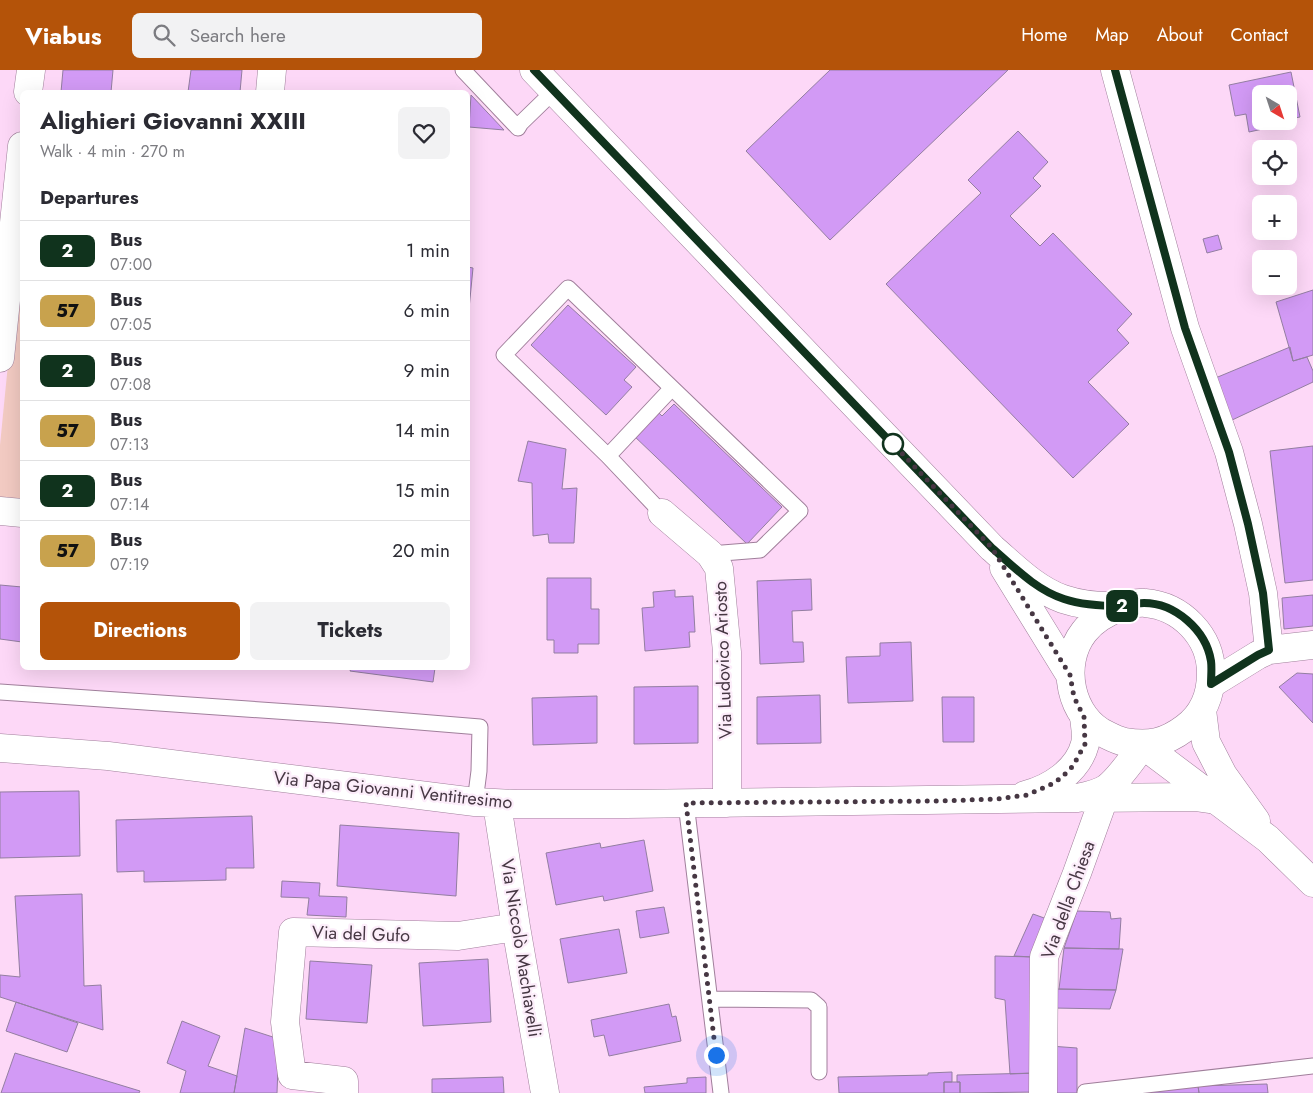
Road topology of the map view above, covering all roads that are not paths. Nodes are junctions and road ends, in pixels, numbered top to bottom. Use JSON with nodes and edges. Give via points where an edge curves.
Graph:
{"nodes":[{"id":1,"x":31,"y":70,"type":"edge"},
{"id":2,"x":272,"y":70,"type":"edge"},
{"id":3,"x":463,"y":70,"type":"edge"},
{"id":4,"x":534,"y":70,"type":"edge"},
{"id":5,"x":1115,"y":70,"type":"edge"},
{"id":6,"x":28,"y":90,"type":"edge"},
{"id":7,"x":270,"y":90,"type":"edge"},
{"id":8,"x":554,"y":90,"type":"junction"},
{"id":9,"x":20,"y":165,"type":"edge"},
{"id":10,"x":0,"y":358,"type":"edge"},
{"id":11,"x":672,"y":388,"type":"junction"},
{"id":12,"x":608,"y":456,"type":"junction"},
{"id":13,"x":0,"y":511,"type":"edge"},
{"id":14,"x":20,"y":513,"type":"edge"},
{"id":15,"x":662,"y":514,"type":"joint"},
{"id":16,"x":992,"y":548,"type":"junction"},
{"id":17,"x":710,"y":554,"type":"junction"},
{"id":18,"x":1121,"y":606,"type":"junction"},
{"id":19,"x":1313,"y":645,"type":"edge"},
{"id":20,"x":1269,"y":650,"type":"junction"},
{"id":21,"x":1070,"y":675,"type":"junction"},
{"id":22,"x":1211,"y":684,"type":"junction"},
{"id":23,"x":0,"y":692,"type":"edge"},
{"id":24,"x":1202,"y":710,"type":"junction"},
{"id":25,"x":1084,"y":717,"type":"junction"},
{"id":26,"x":1143,"y":745,"type":"junction"},
{"id":27,"x":0,"y":748,"type":"edge"},
{"id":28,"x":1077,"y":798,"type":"junction"},
{"id":29,"x":1104,"y":798,"type":"junction"},
{"id":30,"x":997,"y":799,"type":"junction"},
{"id":31,"x":1216,"y":800,"type":"junction"},
{"id":32,"x":486,"y":803,"type":"junction"},
{"id":33,"x":686,"y":803,"type":"junction"},
{"id":34,"x":727,"y":803,"type":"junction"},
{"id":35,"x":1268,"y":839,"type":"junction"},
{"id":36,"x":1313,"y":883,"type":"edge"},
{"id":37,"x":516,"y":927,"type":"junction"},
{"id":38,"x":710,"y":999,"type":"junction"},
{"id":39,"x":1313,"y":1066,"type":"edge"},
{"id":40,"x":819,"y":1072,"type":"dead end"},
{"id":41,"x":1085,"y":1092,"type":"dead end"},
{"id":42,"x":344,"y":1093,"type":"edge"},
{"id":43,"x":546,"y":1093,"type":"edge"},
{"id":44,"x":721,"y":1093,"type":"edge"},
{"id":45,"x":1043,"y":1093,"type":"edge"}],
"edges":[{"from":1,"to":6,"type":"street"},
{"from":2,"to":7,"type":"street"},
{"from":3,"to":8,"type":"lane","via":[[518,128]]},
{"from":4,"to":8,"type":"street"},
{"from":5,"to":20,"type":"street","via":[[1185,328],[1229,452],[1263,593]]},
{"from":8,"to":16,"type":"street"},
{"from":9,"to":10,"type":"street"},
{"from":11,"to":12,"type":"lane"},
{"from":11,"to":12,"type":"lane","via":[[568,288],[504,355]]},
{"from":11,"to":17,"type":"lane","via":[[800,511],[760,550]]},
{"from":12,"to":15,"type":"lane"},
{"from":13,"to":14,"type":"street"},
{"from":15,"to":17,"type":"street","name":"Via Ludovico Ariosto"},
{"from":16,"to":18,"type":"street","via":[[1025,577],[1063,599]]},
{"from":16,"to":21,"type":"street"},
{"from":17,"to":34,"type":"street","name":"Via Ludovico Ariosto","via":[[719,568],[727,652]]},
{"from":18,"to":21,"type":"street","via":[[1100,616],[1084,632],[1074,652]]},
{"from":18,"to":22,"type":"street","via":[[1152,604],[1188,620],[1202,638],[1211,661]]},
{"from":19,"to":20,"type":"street"},
{"from":20,"to":22,"type":"street"},
{"from":21,"to":25,"type":"street","via":[[1074,697]]},
{"from":22,"to":24,"type":"street"},
{"from":23,"to":32,"type":"lane","via":[[480,727],[479,771]]},
{"from":24,"to":26,"type":"street","via":[[1177,735]]},
{"from":24,"to":35,"type":"street","via":[[1206,742],[1213,756]]},
{"from":25,"to":26,"type":"street","via":[[1100,732],[1120,742]]},
{"from":25,"to":30,"type":"street","name":"Via Papa Giovanni Ventitresimo","via":[[1085,744],[1073,766],[1042,789],[1027,795]]},
{"from":26,"to":28,"type":"street","name":"Via Papa Giovanni Ventitresimo","via":[[1107,788]]},
{"from":26,"to":31,"type":"street"},
{"from":27,"to":32,"type":"street","name":"Via Papa Giovanni Ventitresimo","via":[[108,756]]},
{"from":28,"to":29,"type":"street","name":"Via Papa Giovanni Ventitresimo"},
{"from":28,"to":30,"type":"street","name":"Via Papa Giovanni Ventitresimo"},
{"from":29,"to":31,"type":"street","name":"Via Papa Giovanni Ventitresimo","via":[[1195,797]]},
{"from":29,"to":45,"type":"street","name":"Via della Chiesa","via":[[1044,957]]},
{"from":30,"to":34,"type":"street","name":"Via Papa Giovanni Ventitresimo"},
{"from":31,"to":35,"type":"street"},
{"from":32,"to":33,"type":"street","name":"Via Papa Giovanni Ventitresimo"},
{"from":32,"to":37,"type":"street","name":"Via Niccolò Machiavelli"},
{"from":33,"to":34,"type":"street","name":"Via Papa Giovanni Ventitresimo"},
{"from":33,"to":38,"type":"lane"},
{"from":35,"to":36,"type":"street"},
{"from":37,"to":42,"type":"street","name":"Via del Gufo","via":[[458,936],[293,932],[285,1022],[292,1075],[344,1081]]},
{"from":37,"to":43,"type":"street","name":"Via Niccolò Machiavelli"},
{"from":38,"to":40,"type":"lane","via":[[811,1000],[819,1007]]},
{"from":38,"to":44,"type":"lane"},
{"from":39,"to":41,"type":"lane"}]}
